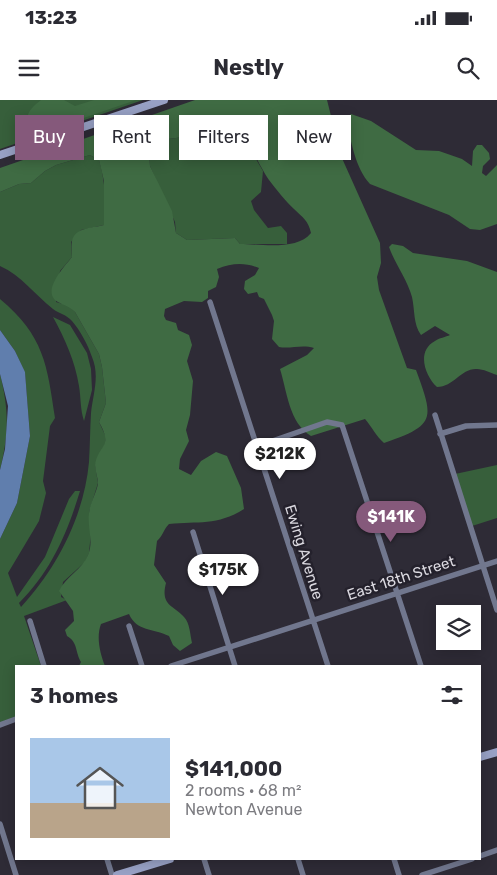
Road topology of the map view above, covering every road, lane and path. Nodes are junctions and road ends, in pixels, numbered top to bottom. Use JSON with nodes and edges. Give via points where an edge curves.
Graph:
{"nodes":[{"id":1,"x":164,"y":100,"type":"edge"},
{"id":2,"x":0,"y":155,"type":"edge"},
{"id":3,"x":210,"y":302,"type":"dead end"},
{"id":4,"x":435,"y":415,"type":"dead end"},
{"id":5,"x":497,"y":425,"type":"edge"},
{"id":6,"x":440,"y":434,"type":"junction"},
{"id":7,"x":258,"y":446,"type":"junction"},
{"id":8,"x":193,"y":532,"type":"dead end"},
{"id":9,"x":497,"y":561,"type":"edge"},
{"id":10,"x":483,"y":565,"type":"junction"},
{"id":11,"x":397,"y":593,"type":"junction"},
{"id":12,"x":497,"y":610,"type":"edge"},
{"id":13,"x":30,"y":621,"type":"dead end"},
{"id":14,"x":313,"y":621,"type":"junction"},
{"id":15,"x":128,"y":626,"type":"dead end"},
{"id":16,"x":229,"y":648,"type":"junction"},
{"id":17,"x":44,"y":665,"type":"edge"},
{"id":18,"x":142,"y":665,"type":"edge"},
{"id":19,"x":174,"y":665,"type":"edge"},
{"id":20,"x":235,"y":665,"type":"edge"},
{"id":21,"x":328,"y":665,"type":"edge"},
{"id":22,"x":421,"y":665,"type":"edge"},
{"id":23,"x":15,"y":719,"type":"edge"},
{"id":24,"x":0,"y":725,"type":"edge"},
{"id":25,"x":497,"y":752,"type":"edge"},
{"id":26,"x":481,"y":757,"type":"edge"},
{"id":27,"x":0,"y":824,"type":"edge"},
{"id":28,"x":497,"y":850,"type":"edge"},
{"id":29,"x":481,"y":856,"type":"edge"},
{"id":30,"x":107,"y":860,"type":"edge"},
{"id":31,"x":167,"y":860,"type":"edge"},
{"id":32,"x":204,"y":860,"type":"edge"},
{"id":33,"x":298,"y":860,"type":"edge"},
{"id":34,"x":394,"y":860,"type":"edge"},
{"id":35,"x":469,"y":860,"type":"edge"},
{"id":36,"x":16,"y":875,"type":"edge"},
{"id":37,"x":112,"y":875,"type":"edge"},
{"id":38,"x":117,"y":875,"type":"edge"},
{"id":39,"x":209,"y":875,"type":"edge"},
{"id":40,"x":303,"y":875,"type":"edge"},
{"id":41,"x":399,"y":875,"type":"edge"},
{"id":42,"x":422,"y":875,"type":"edge"}],
"edges":[{"from":1,"to":2,"type":"main road"},
{"from":3,"to":7,"type":"street","name":"Ewing Avenue"},
{"from":4,"to":6,"type":"street"},
{"from":5,"to":6,"type":"street","via":[[466,426]]},
{"from":6,"to":10,"type":"street"},
{"from":7,"to":11,"type":"street","via":[[327,422],[342,425]]},
{"from":7,"to":14,"type":"street","name":"Ewing Avenue"},
{"from":8,"to":16,"type":"street"},
{"from":9,"to":10,"type":"street","name":"East 18th Street"},
{"from":10,"to":11,"type":"street","name":"East 18th Street"},
{"from":10,"to":12,"type":"street"},
{"from":11,"to":14,"type":"street","name":"East 18th Street"},
{"from":11,"to":22,"type":"street"},
{"from":13,"to":17,"type":"street"},
{"from":14,"to":16,"type":"street","name":"East 18th Street"},
{"from":14,"to":21,"type":"street","name":"Ewing Avenue"},
{"from":15,"to":18,"type":"street"},
{"from":16,"to":19,"type":"street","name":"East 18th Street"},
{"from":16,"to":20,"type":"street"},
{"from":23,"to":24,"type":"street"},
{"from":25,"to":26,"type":"main road"},
{"from":27,"to":36,"type":"street"},
{"from":28,"to":29,"type":"street"},
{"from":30,"to":37,"type":"street"},
{"from":31,"to":38,"type":"main road"},
{"from":32,"to":39,"type":"street"},
{"from":33,"to":40,"type":"street"},
{"from":34,"to":41,"type":"street"},
{"from":35,"to":42,"type":"street"}]}
